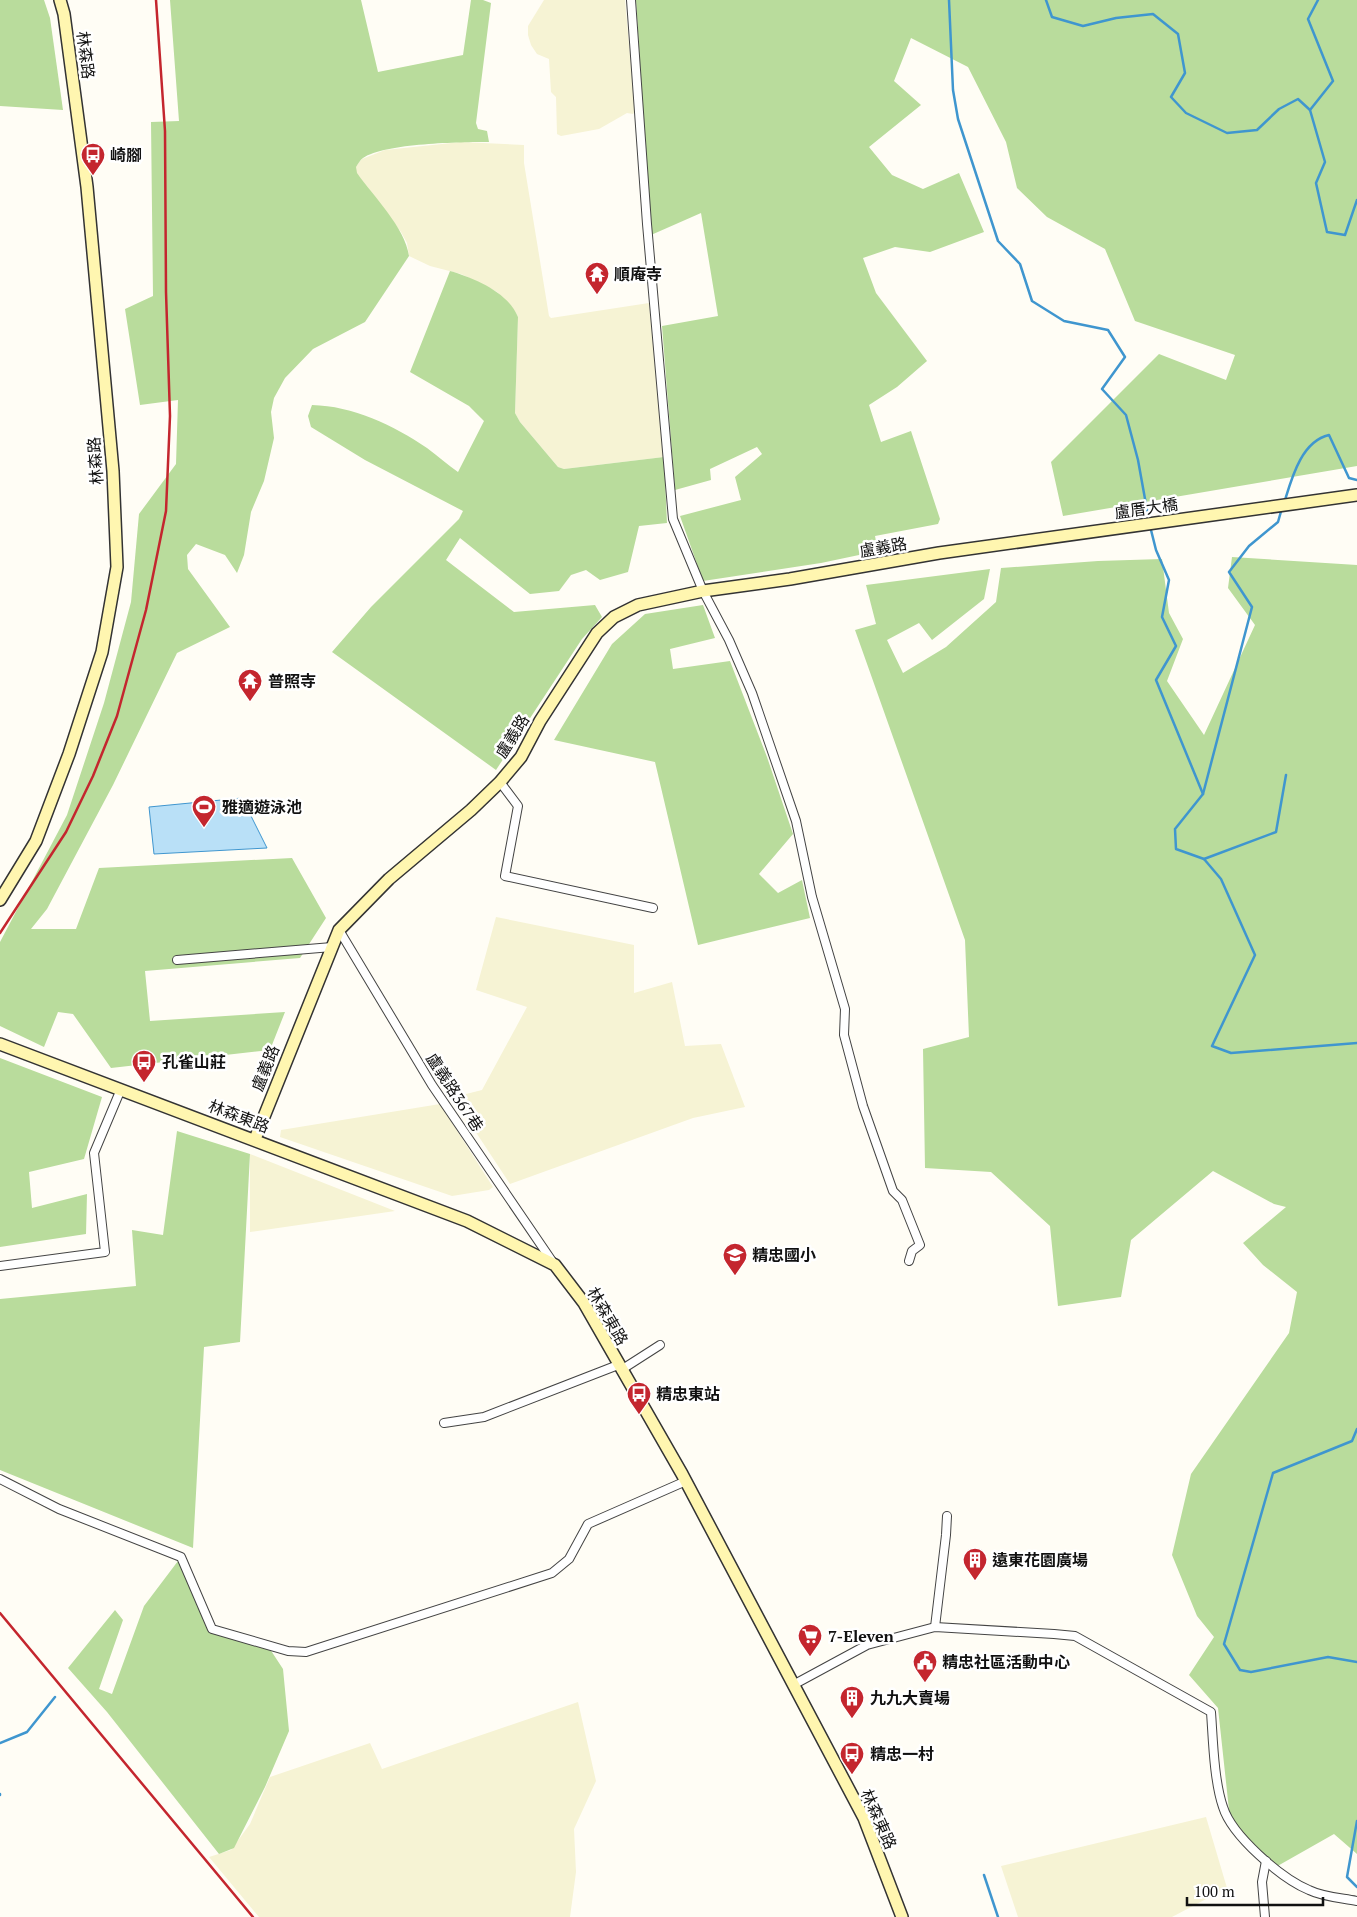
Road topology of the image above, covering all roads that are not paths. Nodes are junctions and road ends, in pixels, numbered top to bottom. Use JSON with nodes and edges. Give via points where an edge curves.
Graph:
{"nodes":[{"id":1,"x":60,"y":0,"type":"edge"},
{"id":2,"x":631,"y":0,"type":"edge"},
{"id":3,"x":1357,"y":496,"type":"edge"},
{"id":4,"x":939,"y":553,"type":"joint"},
{"id":5,"x":703,"y":590,"type":"junction"},
{"id":6,"x":500,"y":782,"type":"junction"},
{"id":7,"x":0,"y":900,"type":"edge"},
{"id":8,"x":653,"y":908,"type":"dead end"},
{"id":9,"x":339,"y":930,"type":"junction"},
{"id":10,"x":332,"y":947,"type":"junction"},
{"id":11,"x":177,"y":960,"type":"dead end"},
{"id":12,"x":0,"y":1044,"type":"edge"},
{"id":13,"x":121,"y":1089,"type":"junction"},
{"id":14,"x":255,"y":1139,"type":"junction"},
{"id":15,"x":909,"y":1260,"type":"dead end"},
{"id":16,"x":555,"y":1265,"type":"junction"},
{"id":17,"x":0,"y":1266,"type":"edge"},
{"id":18,"x":660,"y":1345,"type":"dead end"},
{"id":19,"x":619,"y":1367,"type":"junction"},
{"id":20,"x":444,"y":1424,"type":"dead end"},
{"id":21,"x":0,"y":1478,"type":"edge"},
{"id":22,"x":686,"y":1481,"type":"junction"},
{"id":23,"x":946,"y":1516,"type":"dead end"},
{"id":24,"x":935,"y":1627,"type":"junction"},
{"id":25,"x":793,"y":1685,"type":"junction"},
{"id":26,"x":1266,"y":1861,"type":"junction"},
{"id":27,"x":1357,"y":1901,"type":"edge"},
{"id":28,"x":902,"y":1917,"type":"edge"},
{"id":29,"x":1265,"y":1917,"type":"edge"}],
"edges":[{"from":1,"to":7,"type":"main road","name":"林森路","via":[[87,187],[113,471],[117,567],[102,652],[69,754],[36,841]]},
{"from":2,"to":5,"type":"street","via":[[673,519]]},
{"from":3,"to":4,"type":"main road","name":"盧厝大橋"},
{"from":4,"to":5,"type":"main road","name":"盧義路","via":[[790,579]]},
{"from":5,"to":6,"type":"main road","name":"盧義路","via":[[638,605],[614,617],[597,633],[540,721],[521,758]]},
{"from":5,"to":15,"type":"street","via":[[752,693],[796,821],[812,898],[845,1010],[844,1035],[863,1106],[893,1191],[902,1200],[920,1244],[912,1250]]},
{"from":6,"to":8,"type":"street","via":[[518,806],[505,876]]},
{"from":6,"to":9,"type":"main road","name":"盧義路","via":[[389,879]]},
{"from":9,"to":10,"type":"main road","name":"盧義路"},
{"from":9,"to":16,"type":"street","name":"盧義路367巷","via":[[432,1085]]},
{"from":10,"to":11,"type":"street"},
{"from":10,"to":14,"type":"main road","name":"盧義路"},
{"from":12,"to":13,"type":"main road","name":"林森東路"},
{"from":13,"to":14,"type":"main road","name":"林森東路"},
{"from":13,"to":17,"type":"street","via":[[94,1153],[105,1252]]},
{"from":14,"to":16,"type":"main road","name":"林森東路","via":[[467,1221]]},
{"from":16,"to":19,"type":"main road","name":"林森東路","via":[[584,1303]]},
{"from":18,"to":19,"type":"street"},
{"from":19,"to":20,"type":"street","via":[[484,1417]]},
{"from":19,"to":22,"type":"main road","name":"林森東路"},
{"from":21,"to":22,"type":"street","via":[[59,1509],[181,1557],[212,1629],[288,1651],[306,1652],[552,1574],[569,1559],[588,1524]]},
{"from":22,"to":25,"type":"main road","name":"林森東路"},
{"from":23,"to":24,"type":"street"},
{"from":24,"to":25,"type":"street","via":[[867,1644]]},
{"from":24,"to":26,"type":"street","via":[[1074,1636],[1211,1712],[1222,1806],[1231,1825]]},
{"from":25,"to":28,"type":"main road","name":"林森東路","via":[[864,1818]]},
{"from":26,"to":27,"type":"street","via":[[1284,1877],[1311,1891]]},
{"from":26,"to":29,"type":"street","via":[[1262,1882]]}]}
